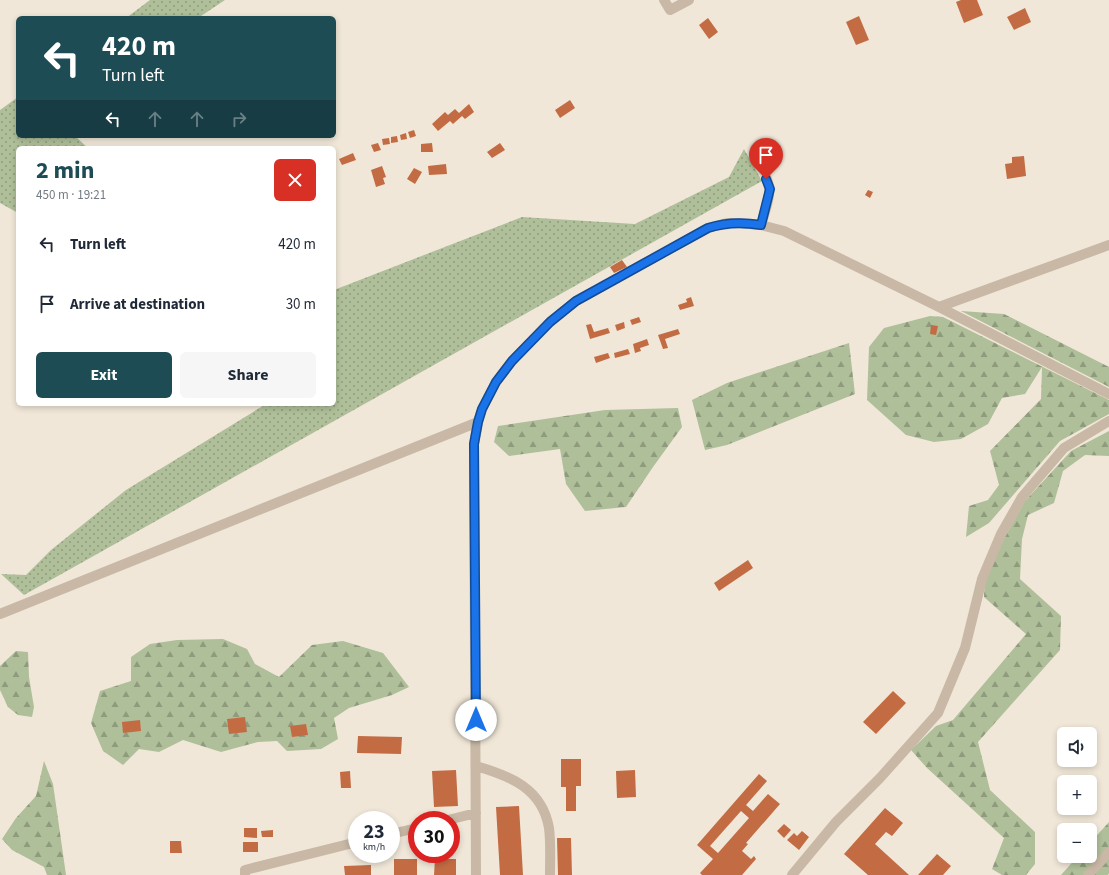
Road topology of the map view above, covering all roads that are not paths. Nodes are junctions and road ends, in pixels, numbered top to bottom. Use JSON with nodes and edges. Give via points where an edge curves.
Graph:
{"nodes":[{"id":1,"x":664,"y":0,"type":"edge"},
{"id":2,"x":689,"y":0,"type":"edge"},
{"id":3,"x":766,"y":179,"type":"dead end"},
{"id":4,"x":761,"y":225,"type":"junction"},
{"id":5,"x":1109,"y":245,"type":"edge"},
{"id":6,"x":939,"y":307,"type":"junction"},
{"id":7,"x":1109,"y":394,"type":"edge"},
{"id":8,"x":1109,"y":421,"type":"edge"},
{"id":9,"x":478,"y":422,"type":"junction"},
{"id":10,"x":0,"y":614,"type":"edge"},
{"id":11,"x":476,"y":766,"type":"junction"},
{"id":12,"x":476,"y":813,"type":"junction"},
{"id":13,"x":460,"y":817,"type":"edge"},
{"id":14,"x":348,"y":844,"type":"edge"},
{"id":15,"x":1109,"y":852,"type":"edge"},
{"id":16,"x":245,"y":875,"type":"edge"},
{"id":17,"x":476,"y":875,"type":"edge"},
{"id":18,"x":550,"y":875,"type":"edge"},
{"id":19,"x":792,"y":875,"type":"edge"},
{"id":20,"x":1088,"y":875,"type":"edge"}],
"edges":[{"from":1,"to":2,"type":"street","via":[[670,10]]},
{"from":3,"to":4,"type":"street","via":[[770,189]]},
{"from":4,"to":6,"type":"street","via":[[784,231]]},
{"from":4,"to":9,"type":"street","via":[[733,223],[708,228],[569,306],[512,361],[486,399]]},
{"from":5,"to":6,"type":"street"},
{"from":6,"to":7,"type":"street"},
{"from":8,"to":19,"type":"street","via":[[1064,448],[1022,497],[1001,534],[982,579],[965,648],[938,713],[880,778],[836,822]]},
{"from":9,"to":10,"type":"street"},
{"from":9,"to":11,"type":"street","via":[[474,444]]},
{"from":11,"to":12,"type":"street"},
{"from":11,"to":18,"type":"street","via":[[510,778],[526,787],[537,800],[549,827]]},
{"from":12,"to":13,"type":"street"},
{"from":12,"to":17,"type":"street"},
{"from":14,"to":16,"type":"street","via":[[245,870]]},
{"from":15,"to":20,"type":"street"}]}
